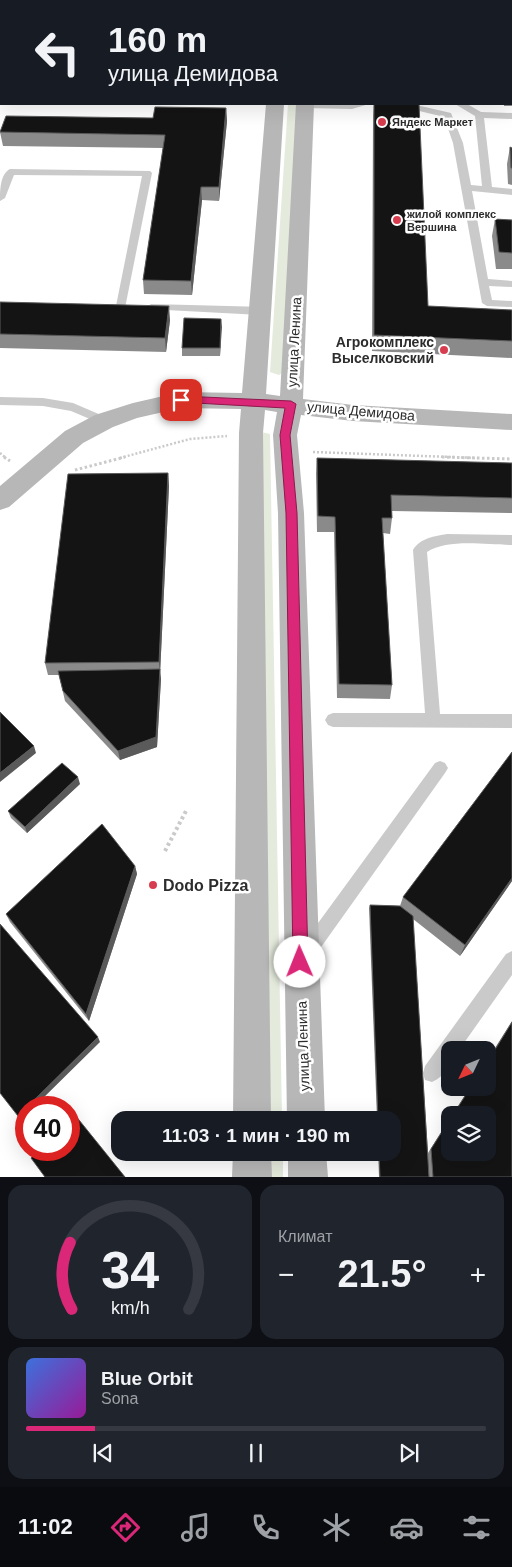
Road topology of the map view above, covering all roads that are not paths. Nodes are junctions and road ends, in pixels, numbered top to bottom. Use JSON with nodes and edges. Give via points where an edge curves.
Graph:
{"nodes":[{"id":1,"x":276,"y":105,"type":"edge"},
{"id":2,"x":305,"y":105,"type":"edge"},
{"id":3,"x":359,"y":105,"type":"edge"},
{"id":4,"x":406,"y":105,"type":"edge"},
{"id":5,"x":462,"y":105,"type":"edge"},
{"id":6,"x":479,"y":115,"type":"junction"},
{"id":7,"x":512,"y":116,"type":"edge"},
{"id":8,"x":467,"y":188,"type":"junction"},
{"id":9,"x":487,"y":190,"type":"junction"},
{"id":10,"x":512,"y":192,"type":"edge"},
{"id":11,"x":0,"y":198,"type":"edge"},
{"id":12,"x":485,"y":282,"type":"junction"},
{"id":13,"x":512,"y":284,"type":"edge"},
{"id":14,"x":512,"y":304,"type":"edge"},
{"id":15,"x":262,"y":310,"type":"junction"},
{"id":16,"x":0,"y":401,"type":"edge"},
{"id":17,"x":255,"y":401,"type":"junction"},
{"id":18,"x":291,"y":404,"type":"junction"},
{"id":19,"x":104,"y":421,"type":"junction"},
{"id":20,"x":512,"y":422,"type":"edge"},
{"id":21,"x":0,"y":500,"type":"edge"},
{"id":22,"x":512,"y":540,"type":"edge"},
{"id":23,"x":333,"y":720,"type":"dead end"},
{"id":24,"x":433,"y":720,"type":"junction"},
{"id":25,"x":512,"y":721,"type":"edge"},
{"id":26,"x":440,"y":768,"type":"dead end"},
{"id":27,"x":512,"y":960,"type":"edge"},
{"id":28,"x":300,"y":962,"type":"junction"},
{"id":29,"x":432,"y":1073,"type":"dead end"},
{"id":30,"x":252,"y":1111,"type":"edge"},
{"id":31,"x":306,"y":1111,"type":"edge"},
{"id":32,"x":252,"y":1161,"type":"edge"},
{"id":33,"x":307,"y":1161,"type":"edge"},
{"id":34,"x":252,"y":1177,"type":"edge"},
{"id":35,"x":308,"y":1177,"type":"edge"}],
"edges":[{"from":1,"to":15,"type":"street"},
{"from":2,"to":3,"type":"lane"},
{"from":2,"to":18,"type":"street","name":"улица Ленина"},
{"from":4,"to":8,"type":"lane","via":[[448,116],[458,143]]},
{"from":5,"to":6,"type":"lane"},
{"from":6,"to":7,"type":"lane"},
{"from":6,"to":9,"type":"lane"},
{"from":8,"to":9,"type":"lane"},
{"from":8,"to":12,"type":"lane"},
{"from":9,"to":10,"type":"lane"},
{"from":11,"to":15,"type":"lane","via":[[10,172],[147,173],[126,306]]},
{"from":12,"to":13,"type":"lane"},
{"from":12,"to":14,"type":"lane","via":[[487,303]]},
{"from":15,"to":17,"type":"street"},
{"from":16,"to":19,"type":"lane","via":[[43,402],[73,407]]},
{"from":17,"to":18,"type":"street","name":"улица Демидова"},
{"from":17,"to":19,"type":"street","name":"улица Демидова","via":[[181,400],[153,405]]},
{"from":17,"to":30,"type":"street","via":[[251,433]]},
{"from":18,"to":20,"type":"street","name":"улица Демидова","via":[[353,413]]},
{"from":18,"to":28,"type":"street","name":"улица Ленина","via":[[285,435],[291,513]]},
{"from":19,"to":21,"type":"street","name":"улица Демидова","via":[[74,437]]},
{"from":22,"to":24,"type":"lane","via":[[447,539],[432,542],[420,550]]},
{"from":23,"to":24,"type":"lane"},
{"from":24,"to":25,"type":"lane"},
{"from":26,"to":28,"type":"lane"},
{"from":27,"to":29,"type":"lane"},
{"from":28,"to":31,"type":"street","name":"улица Ленина"},
{"from":32,"to":34,"type":"street"},
{"from":33,"to":35,"type":"street"}]}
